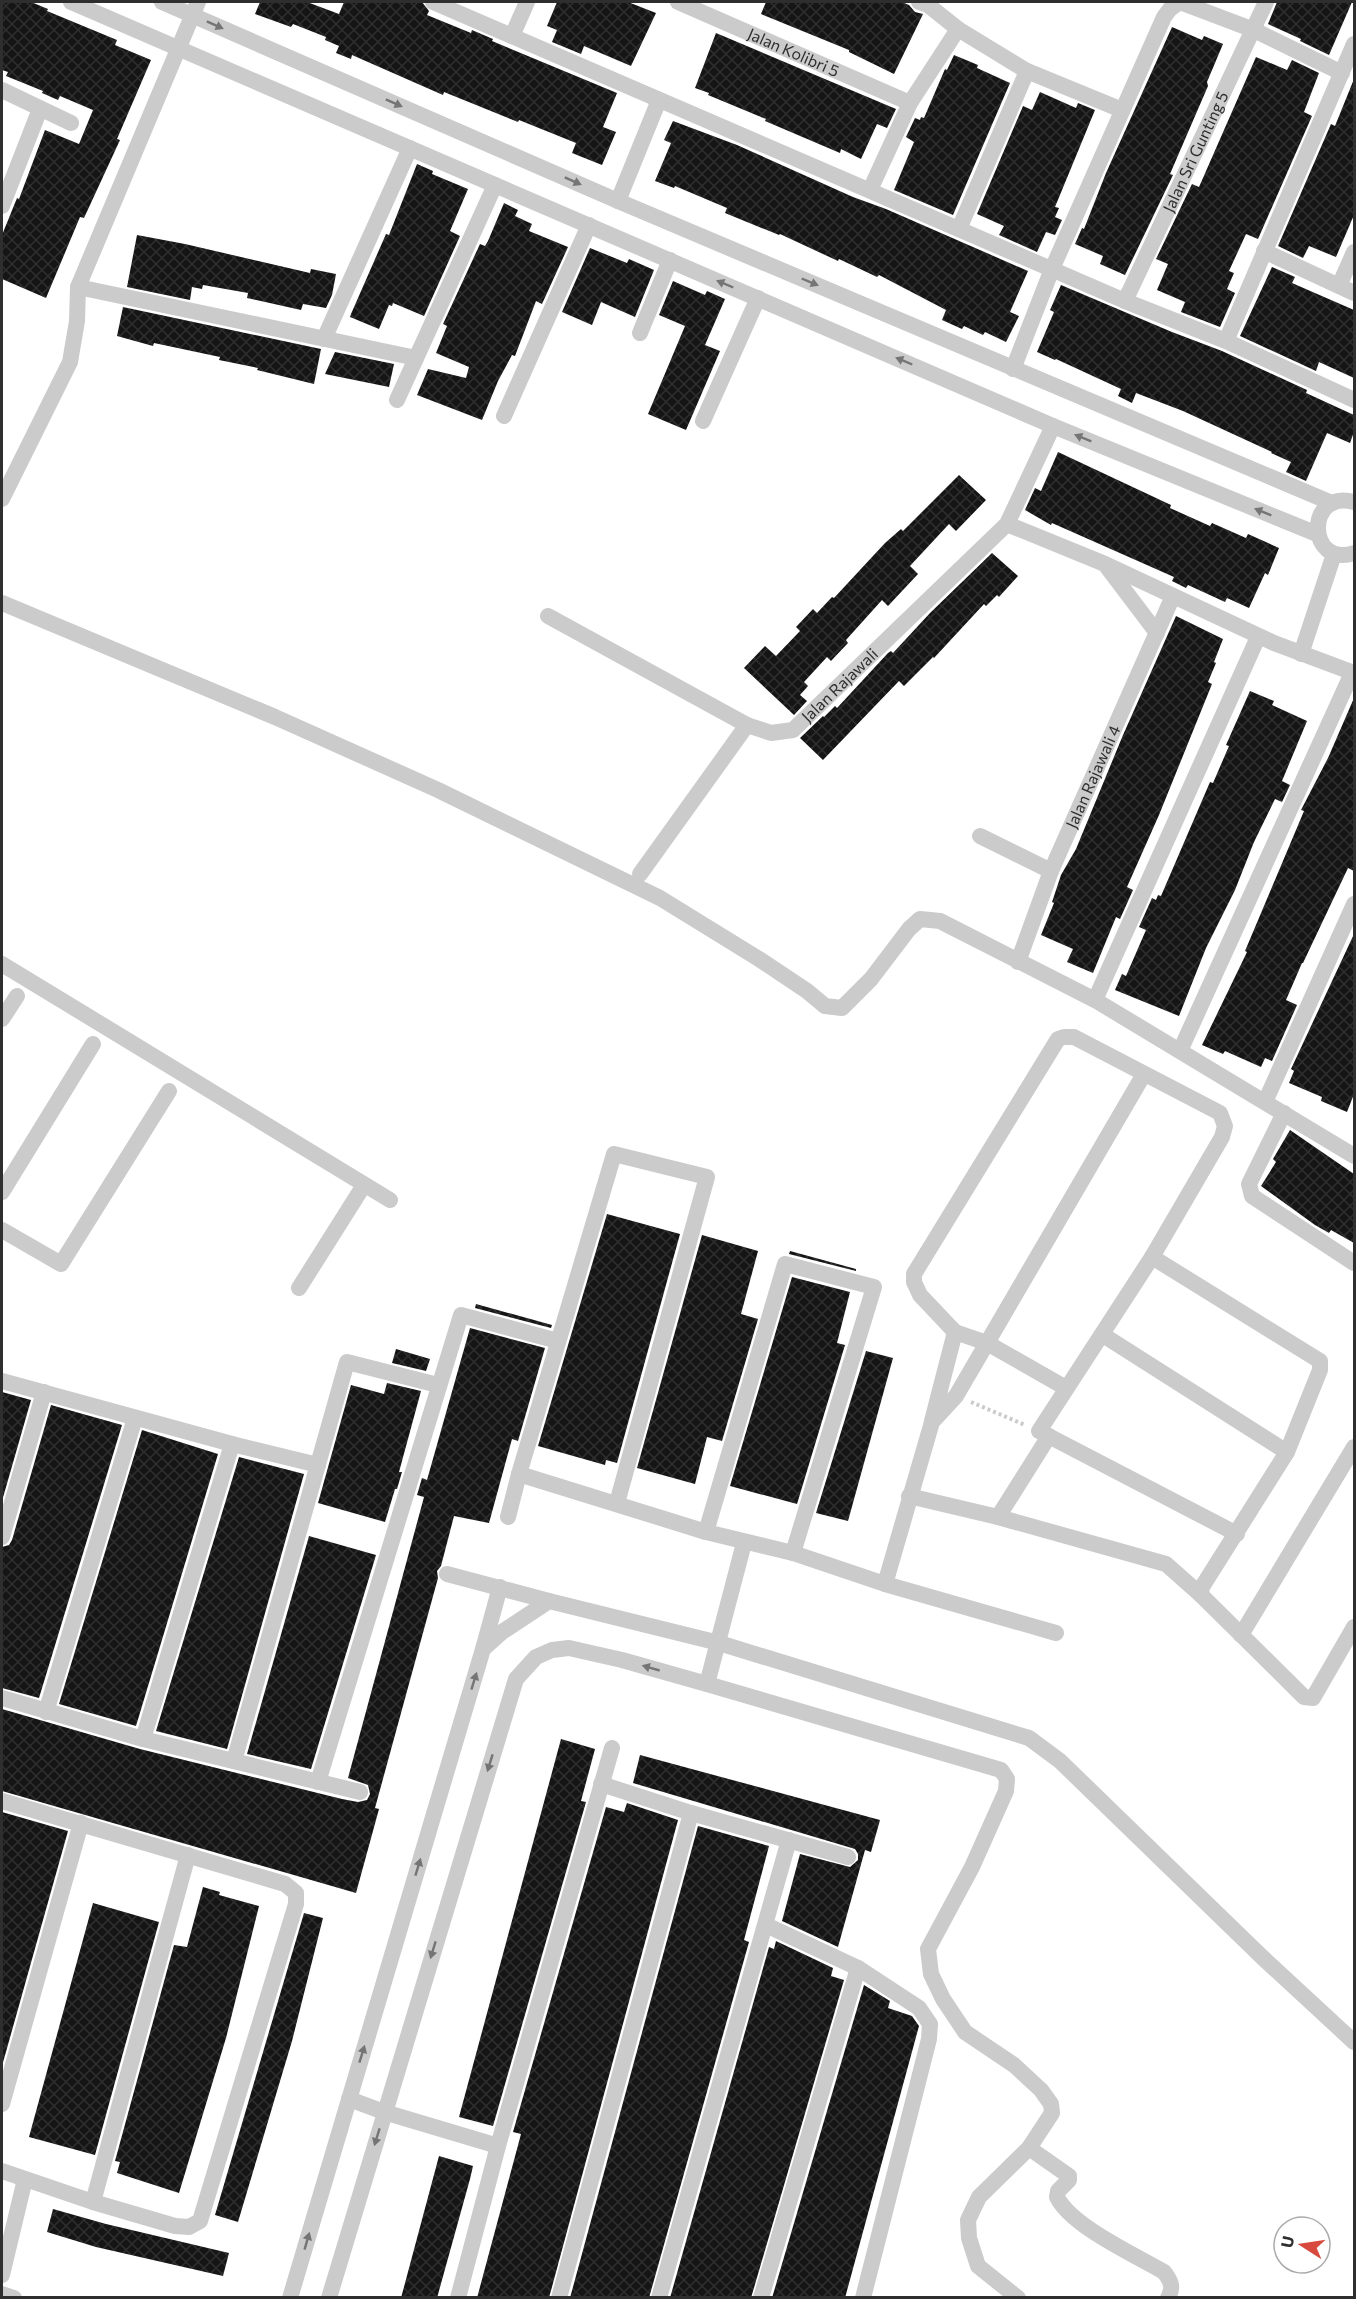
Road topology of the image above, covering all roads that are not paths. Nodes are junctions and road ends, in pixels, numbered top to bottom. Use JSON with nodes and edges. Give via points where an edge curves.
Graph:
{"nodes":[{"id":1,"x":71,"y":2,"type":"edge"},
{"id":2,"x":162,"y":2,"type":"edge"},
{"id":3,"x":433,"y":2,"type":"edge"},
{"id":4,"x":527,"y":2,"type":"edge"},
{"id":5,"x":678,"y":2,"type":"edge"},
{"id":6,"x":919,"y":2,"type":"edge"},
{"id":7,"x":1266,"y":2,"type":"edge"},
{"id":8,"x":195,"y":8,"type":"edge"},
{"id":9,"x":958,"y":29,"type":"junction"},
{"id":10,"x":1254,"y":30,"type":"junction"},
{"id":11,"x":512,"y":36,"type":"junction"},
{"id":12,"x":1354,"y":44,"type":"edge"},
{"id":13,"x":178,"y":48,"type":"junction"},
{"id":14,"x":1027,"y":71,"type":"junction"},
{"id":15,"x":1342,"y":73,"type":"junction"},
{"id":16,"x":2,"y":90,"type":"edge"},
{"id":17,"x":660,"y":99,"type":"junction"},
{"id":18,"x":909,"y":103,"type":"junction"},
{"id":19,"x":40,"y":109,"type":"junction"},
{"id":20,"x":1122,"y":110,"type":"junction"},
{"id":21,"x":70,"y":123,"type":"dead end"},
{"id":22,"x":410,"y":148,"type":"junction"},
{"id":23,"x":495,"y":185,"type":"junction"},
{"id":24,"x":870,"y":190,"type":"junction"},
{"id":25,"x":618,"y":201,"type":"junction"},
{"id":26,"x":2,"y":206,"type":"edge"},
{"id":27,"x":589,"y":225,"type":"junction"},
{"id":28,"x":959,"y":229,"type":"junction"},
{"id":29,"x":1263,"y":250,"type":"junction"},
{"id":30,"x":1354,"y":252,"type":"edge"},
{"id":31,"x":670,"y":260,"type":"junction"},
{"id":32,"x":1052,"y":269,"type":"junction"},
{"id":33,"x":78,"y":287,"type":"junction"},
{"id":34,"x":1347,"y":290,"type":"edge"},
{"id":35,"x":758,"y":298,"type":"junction"},
{"id":36,"x":1125,"y":301,"type":"junction"},
{"id":37,"x":640,"y":333,"type":"dead end"},
{"id":38,"x":324,"y":339,"type":"junction"},
{"id":39,"x":1226,"y":341,"type":"junction"},
{"id":40,"x":416,"y":358,"type":"junction"},
{"id":41,"x":1013,"y":369,"type":"junction"},
{"id":42,"x":397,"y":400,"type":"dead end"},
{"id":43,"x":1354,"y":400,"type":"edge"},
{"id":44,"x":504,"y":416,"type":"dead end"},
{"id":45,"x":703,"y":421,"type":"dead end"},
{"id":46,"x":1053,"y":426,"type":"junction"},
{"id":47,"x":2,"y":500,"type":"edge"},
{"id":48,"x":1354,"y":502,"type":"edge"},
{"id":49,"x":1332,"y":503,"type":"junction"},
{"id":50,"x":1007,"y":524,"type":"junction"},
{"id":51,"x":1317,"y":534,"type":"junction"},
{"id":52,"x":1334,"y":554,"type":"junction"},
{"id":53,"x":1354,"y":554,"type":"edge"},
{"id":54,"x":1105,"y":564,"type":"junction"},
{"id":55,"x":1173,"y":596,"type":"junction"},
{"id":56,"x":2,"y":603,"type":"edge"},
{"id":57,"x":548,"y":616,"type":"dead end"},
{"id":58,"x":1158,"y":633,"type":"junction"},
{"id":59,"x":1258,"y":637,"type":"junction"},
{"id":60,"x":1301,"y":654,"type":"junction"},
{"id":61,"x":1353,"y":673,"type":"edge"},
{"id":62,"x":747,"y":725,"type":"junction"},
{"id":63,"x":980,"y":836,"type":"dead end"},
{"id":64,"x":1052,"y":871,"type":"junction"},
{"id":65,"x":640,"y":874,"type":"dead end"},
{"id":66,"x":1354,"y":904,"type":"edge"},
{"id":67,"x":1018,"y":962,"type":"junction"},
{"id":68,"x":2,"y":963,"type":"edge"},
{"id":69,"x":17,"y":996,"type":"dead end"},
{"id":70,"x":1095,"y":1000,"type":"junction"},
{"id":71,"x":2,"y":1019,"type":"edge"},
{"id":72,"x":93,"y":1044,"type":"dead end"},
{"id":73,"x":1180,"y":1051,"type":"junction"},
{"id":74,"x":1144,"y":1074,"type":"junction"},
{"id":75,"x":170,"y":1091,"type":"dead end"},
{"id":76,"x":1265,"y":1102,"type":"junction"},
{"id":77,"x":1284,"y":1113,"type":"junction"},
{"id":78,"x":1353,"y":1151,"type":"edge"},
{"id":79,"x":364,"y":1185,"type":"junction"},
{"id":80,"x":2,"y":1192,"type":"edge"},
{"id":81,"x":390,"y":1200,"type":"dead end"},
{"id":82,"x":2,"y":1230,"type":"edge"},
{"id":83,"x":1152,"y":1257,"type":"junction"},
{"id":84,"x":1354,"y":1263,"type":"edge"},
{"id":85,"x":298,"y":1288,"type":"dead end"},
{"id":86,"x":955,"y":1332,"type":"junction"},
{"id":87,"x":1103,"y":1335,"type":"junction"},
{"id":88,"x":558,"y":1341,"type":"junction"},
{"id":89,"x":987,"y":1343,"type":"junction"},
{"id":90,"x":2,"y":1381,"type":"edge"},
{"id":91,"x":438,"y":1385,"type":"junction"},
{"id":92,"x":1066,"y":1388,"type":"junction"},
{"id":93,"x":44,"y":1392,"type":"junction"},
{"id":94,"x":135,"y":1418,"type":"junction"},
{"id":95,"x":932,"y":1422,"type":"junction"},
{"id":96,"x":1044,"y":1433,"type":"junction"},
{"id":97,"x":231,"y":1444,"type":"junction"},
{"id":98,"x":1354,"y":1447,"type":"edge"},
{"id":99,"x":1287,"y":1452,"type":"junction"},
{"id":100,"x":318,"y":1465,"type":"junction"},
{"id":101,"x":519,"y":1474,"type":"junction"},
{"id":102,"x":909,"y":1496,"type":"junction"},
{"id":103,"x":617,"y":1503,"type":"junction"},
{"id":104,"x":508,"y":1517,"type":"dead end"},
{"id":105,"x":998,"y":1517,"type":"junction"},
{"id":106,"x":706,"y":1532,"type":"junction"},
{"id":107,"x":1237,"y":1534,"type":"junction"},
{"id":108,"x":2,"y":1537,"type":"edge"},
{"id":109,"x":744,"y":1543,"type":"junction"},
{"id":110,"x":793,"y":1553,"type":"junction"},
{"id":111,"x":447,"y":1574,"type":"dead end"},
{"id":112,"x":885,"y":1584,"type":"junction"},
{"id":113,"x":500,"y":1587,"type":"junction"},
{"id":114,"x":1201,"y":1594,"type":"junction"},
{"id":115,"x":549,"y":1601,"type":"junction"},
{"id":116,"x":1354,"y":1626,"type":"edge"},
{"id":117,"x":1056,"y":1633,"type":"dead end"},
{"id":118,"x":1241,"y":1635,"type":"junction"},
{"id":119,"x":718,"y":1647,"type":"junction"},
{"id":120,"x":483,"y":1649,"type":"junction"},
{"id":121,"x":709,"y":1679,"type":"junction"},
{"id":122,"x":2,"y":1698,"type":"edge"},
{"id":123,"x":46,"y":1712,"type":"junction"},
{"id":124,"x":143,"y":1739,"type":"junction"},
{"id":125,"x":612,"y":1748,"type":"dead end"},
{"id":126,"x":234,"y":1761,"type":"junction"},
{"id":127,"x":318,"y":1782,"type":"junction"},
{"id":128,"x":601,"y":1784,"type":"junction"},
{"id":129,"x":360,"y":1792,"type":"dead end"},
{"id":130,"x":2,"y":1801,"type":"edge"},
{"id":131,"x":691,"y":1812,"type":"junction"},
{"id":132,"x":81,"y":1823,"type":"junction"},
{"id":133,"x":789,"y":1840,"type":"junction"},
{"id":134,"x":188,"y":1855,"type":"junction"},
{"id":135,"x":848,"y":1857,"type":"dead end"},
{"id":136,"x":766,"y":1925,"type":"junction"},
{"id":137,"x":858,"y":1968,"type":"junction"},
{"id":138,"x":1354,"y":2042,"type":"edge"},
{"id":139,"x":352,"y":2100,"type":"junction"},
{"id":140,"x":2,"y":2104,"type":"edge"},
{"id":141,"x":379,"y":2110,"type":"junction"},
{"id":142,"x":498,"y":2146,"type":"junction"},
{"id":143,"x":1029,"y":2148,"type":"junction"},
{"id":144,"x":2,"y":2172,"type":"edge"},
{"id":145,"x":26,"y":2179,"type":"junction"},
{"id":146,"x":93,"y":2202,"type":"junction"},
{"id":147,"x":2,"y":2275,"type":"edge"},
{"id":148,"x":2,"y":2294,"type":"edge"},
{"id":149,"x":14,"y":2298,"type":"edge"},
{"id":150,"x":290,"y":2298,"type":"edge"},
{"id":151,"x":329,"y":2298,"type":"edge"},
{"id":152,"x":458,"y":2298,"type":"edge"},
{"id":153,"x":559,"y":2298,"type":"edge"},
{"id":154,"x":659,"y":2298,"type":"edge"},
{"id":155,"x":761,"y":2298,"type":"edge"},
{"id":156,"x":863,"y":2298,"type":"edge"},
{"id":157,"x":1018,"y":2298,"type":"edge"},
{"id":158,"x":1168,"y":2298,"type":"edge"}],
"edges":[{"from":1,"to":13,"type":"street"},
{"from":2,"to":8,"type":"street"},
{"from":3,"to":11,"type":"street"},
{"from":4,"to":11,"type":"street"},
{"from":5,"to":18,"type":"street","name":"Jalan Kolibri 5"},
{"from":6,"to":9,"type":"street"},
{"from":7,"to":10,"type":"street","name":"Jalan Sri Gunting 5"},
{"from":8,"to":13,"type":"street"},
{"from":8,"to":25,"type":"street","one_way":true},
{"from":9,"to":14,"type":"street"},
{"from":9,"to":18,"type":"street"},
{"from":10,"to":15,"type":"street"},
{"from":10,"to":20,"type":"street","via":[[1180,2],[1164,17]]},
{"from":10,"to":36,"type":"street","name":"Jalan Sri Gunting 5"},
{"from":11,"to":17,"type":"street"},
{"from":12,"to":15,"type":"street"},
{"from":13,"to":22,"type":"street"},
{"from":13,"to":33,"type":"street"},
{"from":14,"to":20,"type":"street"},
{"from":14,"to":28,"type":"street"},
{"from":15,"to":29,"type":"street"},
{"from":16,"to":19,"type":"street"},
{"from":17,"to":24,"type":"street"},
{"from":17,"to":25,"type":"street"},
{"from":18,"to":24,"type":"street"},
{"from":19,"to":21,"type":"street"},
{"from":19,"to":26,"type":"street"},
{"from":20,"to":32,"type":"street"},
{"from":22,"to":23,"type":"street"},
{"from":22,"to":38,"type":"street"},
{"from":23,"to":27,"type":"street"},
{"from":23,"to":40,"type":"street"},
{"from":24,"to":28,"type":"street"},
{"from":25,"to":41,"type":"street","one_way":true},
{"from":27,"to":31,"type":"street"},
{"from":27,"to":44,"type":"street"},
{"from":28,"to":32,"type":"street"},
{"from":29,"to":34,"type":"street"},
{"from":29,"to":39,"type":"street"},
{"from":30,"to":34,"type":"street"},
{"from":35,"to":31,"type":"street","one_way":true},
{"from":31,"to":37,"type":"street"},
{"from":32,"to":36,"type":"street"},
{"from":32,"to":41,"type":"street"},
{"from":33,"to":38,"type":"street"},
{"from":33,"to":47,"type":"street","via":[[70,362]]},
{"from":35,"to":45,"type":"street"},
{"from":46,"to":35,"type":"street","one_way":true},
{"from":36,"to":39,"type":"street"},
{"from":38,"to":40,"type":"street"},
{"from":39,"to":43,"type":"street"},
{"from":40,"to":42,"type":"street"},
{"from":41,"to":49,"type":"street"},
{"from":46,"to":50,"type":"street","name":"Jalan Rajawali"},
{"from":51,"to":46,"type":"street","one_way":true},
{"from":48,"to":49,"type":"street"},
{"from":49,"to":51,"type":"street","via":[[1322,511]]},
{"from":50,"to":54,"type":"street"},
{"from":50,"to":62,"type":"street","name":"Jalan Rajawali","via":[[793,730],[771,733]]},
{"from":51,"to":52,"type":"street","via":[[1323,546]]},
{"from":52,"to":53,"type":"street"},
{"from":52,"to":60,"type":"street"},
{"from":54,"to":55,"type":"street"},
{"from":54,"to":58,"type":"street"},
{"from":55,"to":58,"type":"street","name":"Jalan Rajawali 4"},
{"from":55,"to":59,"type":"street"},
{"from":56,"to":67,"type":"street","via":[[438,790],[660,898],[825,1006],[842,1008],[920,919],[940,921]]},
{"from":57,"to":62,"type":"street","name":"Jalan Rajawali"},
{"from":58,"to":64,"type":"street","name":"Jalan Rajawali 4"},
{"from":59,"to":60,"type":"street"},
{"from":59,"to":70,"type":"street"},
{"from":60,"to":61,"type":"street"},
{"from":61,"to":73,"type":"street"},
{"from":62,"to":65,"type":"street"},
{"from":63,"to":64,"type":"street"},
{"from":64,"to":67,"type":"street","name":"Jalan Rajawali 4"},
{"from":66,"to":76,"type":"street"},
{"from":67,"to":70,"type":"street"},
{"from":68,"to":79,"type":"street"},
{"from":69,"to":71,"type":"street"},
{"from":70,"to":73,"type":"street"},
{"from":72,"to":80,"type":"street"},
{"from":73,"to":76,"type":"street"},
{"from":74,"to":83,"type":"street","via":[[1220,1113],[1226,1126]]},
{"from":74,"to":86,"type":"street","via":[[1074,1038],[1058,1039],[914,1274],[920,1295]]},
{"from":74,"to":89,"type":"street"},
{"from":75,"to":82,"type":"street","via":[[61,1264]]},
{"from":76,"to":77,"type":"street"},
{"from":77,"to":78,"type":"street"},
{"from":77,"to":84,"type":"street","via":[[1249,1184],[1252,1196]]},
{"from":79,"to":81,"type":"street"},
{"from":79,"to":85,"type":"street"},
{"from":83,"to":87,"type":"street"},
{"from":83,"to":99,"type":"street","via":[[1320,1360],[1320,1370]]},
{"from":86,"to":89,"type":"street"},
{"from":86,"to":95,"type":"street"},
{"from":87,"to":92,"type":"street"},
{"from":87,"to":99,"type":"street"},
{"from":88,"to":91,"type":"street","via":[[460,1315]]},
{"from":88,"to":101,"type":"street"},
{"from":88,"to":103,"type":"street","via":[[614,1155],[707,1178]]},
{"from":89,"to":92,"type":"street"},
{"from":89,"to":95,"type":"street","via":[[956,1396]]},
{"from":90,"to":93,"type":"street"},
{"from":91,"to":100,"type":"street","via":[[347,1362]]},
{"from":91,"to":127,"type":"street"},
{"from":92,"to":96,"type":"street"},
{"from":93,"to":94,"type":"street"},
{"from":93,"to":108,"type":"street"},
{"from":94,"to":97,"type":"street"},
{"from":94,"to":123,"type":"street"},
{"from":95,"to":102,"type":"street"},
{"from":96,"to":105,"type":"street"},
{"from":96,"to":107,"type":"street"},
{"from":97,"to":100,"type":"street"},
{"from":97,"to":124,"type":"street"},
{"from":98,"to":118,"type":"street"},
{"from":99,"to":107,"type":"street"},
{"from":100,"to":126,"type":"street"},
{"from":101,"to":103,"type":"street"},
{"from":101,"to":104,"type":"street"},
{"from":102,"to":105,"type":"street"},
{"from":102,"to":112,"type":"street"},
{"from":103,"to":106,"type":"street"},
{"from":105,"to":114,"type":"street","via":[[1166,1563]]},
{"from":106,"to":109,"type":"street"},
{"from":106,"to":110,"type":"street","via":[[785,1264],[874,1287]]},
{"from":107,"to":114,"type":"street"},
{"from":109,"to":110,"type":"street"},
{"from":109,"to":119,"type":"street"},
{"from":110,"to":112,"type":"street"},
{"from":111,"to":113,"type":"street"},
{"from":112,"to":117,"type":"street"},
{"from":113,"to":115,"type":"street"},
{"from":113,"to":120,"type":"street"},
{"from":114,"to":118,"type":"street"},
{"from":115,"to":119,"type":"street"},
{"from":115,"to":120,"type":"street"},
{"from":116,"to":118,"type":"street","via":[[1313,1698],[1308,1699]]},
{"from":119,"to":121,"type":"street"},
{"from":119,"to":138,"type":"street","via":[[1029,1738],[1060,1761]]},
{"from":139,"to":120,"type":"street","one_way":true},
{"from":121,"to":141,"type":"street","one_way":true,"via":[[569,1648],[536,1657],[516,1679]]},
{"from":121,"to":143,"type":"street","via":[[1001,1770],[1007,1779],[1006,1791],[972,1868],[928,1948],[930,1974],[965,2032],[1014,2065],[1051,2104],[1052,2113]]},
{"from":122,"to":123,"type":"street"},
{"from":123,"to":124,"type":"street"},
{"from":124,"to":126,"type":"street"},
{"from":125,"to":128,"type":"street"},
{"from":126,"to":127,"type":"street"},
{"from":127,"to":129,"type":"street"},
{"from":128,"to":131,"type":"street"},
{"from":128,"to":142,"type":"street"},
{"from":130,"to":132,"type":"street"},
{"from":131,"to":133,"type":"street"},
{"from":131,"to":153,"type":"street"},
{"from":132,"to":134,"type":"street"},
{"from":132,"to":140,"type":"street"},
{"from":133,"to":135,"type":"street"},
{"from":133,"to":136,"type":"street"},
{"from":134,"to":146,"type":"street"},
{"from":134,"to":146,"type":"street","via":[[285,1884],[296,1893],[296,1904],[201,2221],[189,2227],[175,2226]]},
{"from":136,"to":137,"type":"street"},
{"from":136,"to":154,"type":"street"},
{"from":137,"to":155,"type":"street"},
{"from":137,"to":156,"type":"street","via":[[919,2008],[930,2024]]},
{"from":139,"to":141,"type":"street"},
{"from":150,"to":139,"type":"street","one_way":true},
{"from":141,"to":142,"type":"street"},
{"from":141,"to":151,"type":"street","one_way":true},
{"from":142,"to":152,"type":"street"},
{"from":143,"to":157,"type":"street","via":[[979,2197],[968,2220],[978,2266]]},
{"from":143,"to":158,"type":"street","via":[[1069,2175],[1056,2197],[1079,2222],[1164,2272],[1171,2281]]},
{"from":144,"to":145,"type":"street"},
{"from":145,"to":146,"type":"street"},
{"from":145,"to":147,"type":"street"},
{"from":148,"to":149,"type":"street"}]}
